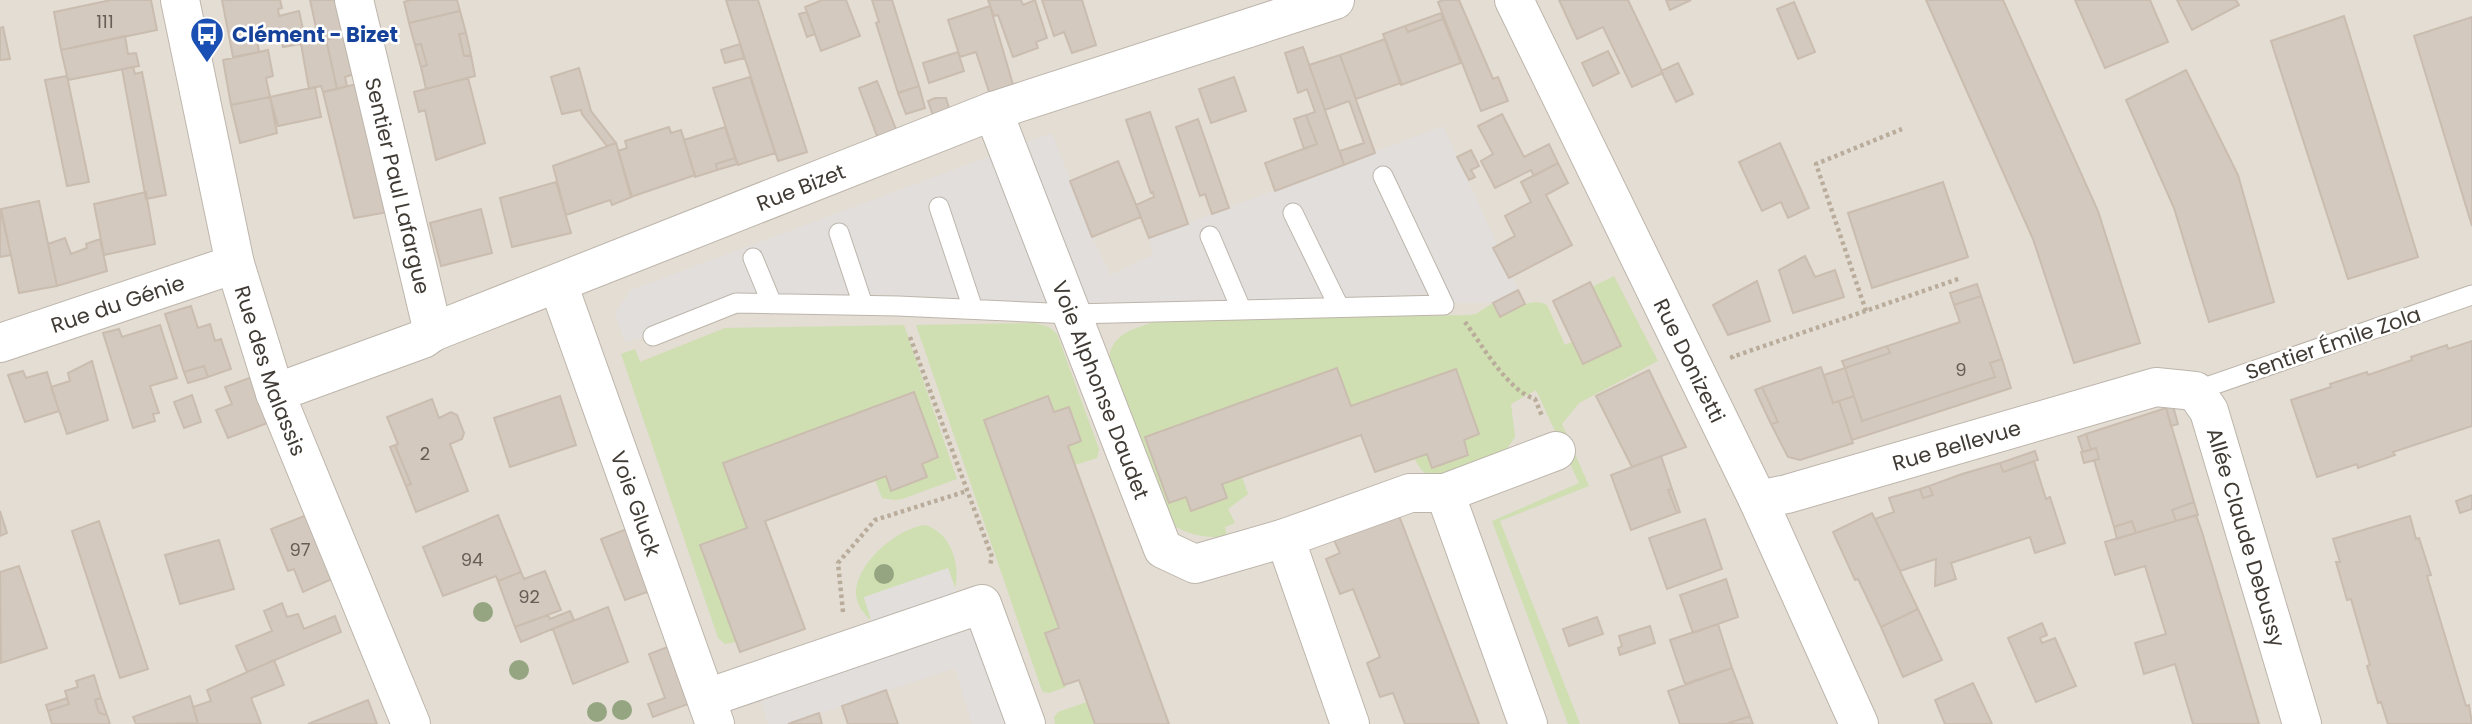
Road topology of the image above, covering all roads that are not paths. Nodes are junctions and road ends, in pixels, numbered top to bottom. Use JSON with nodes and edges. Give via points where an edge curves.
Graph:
{"nodes":[{"id":1,"x":180,"y":0,"type":"edge"},
{"id":2,"x":354,"y":0,"type":"edge"},
{"id":3,"x":1335,"y":0,"type":"edge"},
{"id":4,"x":1514,"y":0,"type":"edge"},
{"id":5,"x":993,"y":111,"type":"junction"},
{"id":6,"x":1384,"y":176,"type":"dead end"},
{"id":7,"x":939,"y":206,"type":"dead end"},
{"id":8,"x":1293,"y":213,"type":"dead end"},
{"id":9,"x":839,"y":233,"type":"dead end"},
{"id":10,"x":1210,"y":236,"type":"dead end"},
{"id":11,"x":753,"y":258,"type":"dead end"},
{"id":12,"x":235,"y":264,"type":"junction"},
{"id":13,"x":558,"y":284,"type":"junction"},
{"id":14,"x":2472,"y":295,"type":"edge"},
{"id":15,"x":772,"y":304,"type":"junction"},
{"id":16,"x":863,"y":305,"type":"junction"},
{"id":17,"x":1339,"y":307,"type":"junction"},
{"id":18,"x":973,"y":309,"type":"junction"},
{"id":19,"x":1241,"y":309,"type":"junction"},
{"id":20,"x":1072,"y":313,"type":"junction"},
{"id":21,"x":433,"y":332,"type":"junction"},
{"id":22,"x":653,"y":336,"type":"dead end"},
{"id":23,"x":0,"y":343,"type":"edge"},
{"id":24,"x":2195,"y":391,"type":"junction"},
{"id":25,"x":275,"y":393,"type":"junction"},
{"id":26,"x":1556,"y":451,"type":"road end"},
{"id":27,"x":1445,"y":493,"type":"junction"},
{"id":28,"x":1758,"y":500,"type":"junction"},
{"id":29,"x":1284,"y":538,"type":"junction"},
{"id":30,"x":711,"y":711,"type":"edge"},
{"id":31,"x":411,"y":724,"type":"edge"},
{"id":32,"x":1026,"y":724,"type":"edge"},
{"id":33,"x":1350,"y":724,"type":"edge"},
{"id":34,"x":1528,"y":724,"type":"edge"},
{"id":35,"x":1859,"y":724,"type":"edge"},
{"id":36,"x":2302,"y":724,"type":"edge"}],
"edges":[{"from":1,"to":12,"type":"street","name":"Rue des Malassis"},
{"from":2,"to":21,"type":"street","name":"Sentier Paul Lafargue"},
{"from":3,"to":5,"type":"street","name":"Rue Bizet"},
{"from":4,"to":28,"type":"street","name":"Rue Donizetti"},
{"from":5,"to":13,"type":"street","name":"Rue Bizet"},
{"from":5,"to":20,"type":"street","name":"Voie Alphonse Daudet"},
{"from":6,"to":17,"type":"lane","via":[[1444,304]]},
{"from":7,"to":18,"type":"lane"},
{"from":8,"to":17,"type":"lane"},
{"from":9,"to":16,"type":"lane"},
{"from":10,"to":19,"type":"lane"},
{"from":11,"to":15,"type":"lane"},
{"from":12,"to":23,"type":"street","name":"Rue du Génie"},
{"from":12,"to":25,"type":"street","name":"Rue des Malassis"},
{"from":13,"to":21,"type":"street","name":"Rue Bizet"},
{"from":13,"to":30,"type":"street","name":"Voie Gluck"},
{"from":14,"to":24,"type":"lane","name":"Sentier Émile Zola"},
{"from":15,"to":16,"type":"lane"},
{"from":15,"to":22,"type":"lane","via":[[736,303]]},
{"from":16,"to":18,"type":"lane"},
{"from":17,"to":19,"type":"lane"},
{"from":18,"to":20,"type":"lane"},
{"from":19,"to":20,"type":"lane"},
{"from":20,"to":29,"type":"street","name":"Voie Alphonse Daudet","via":[[1163,549],[1195,564]]},
{"from":21,"to":25,"type":"street","name":"Rue Bizet"},
{"from":24,"to":28,"type":"street","name":"Rue Bellevue","via":[[2156,387]]},
{"from":24,"to":36,"type":"street","name":"Allée Claude Debussy","via":[[2209,411]]},
{"from":25,"to":31,"type":"street","name":"Rue des Malassis"},
{"from":26,"to":27,"type":"street","name":"Voie Alphonse Daudet"},
{"from":27,"to":29,"type":"street","name":"Voie Alphonse Daudet","via":[[1410,493]]},
{"from":27,"to":34,"type":"street"},
{"from":28,"to":35,"type":"street","name":"Rue Donizetti"},
{"from":29,"to":33,"type":"street"},
{"from":30,"to":32,"type":"street","via":[[853,648],[982,604]]}]}
